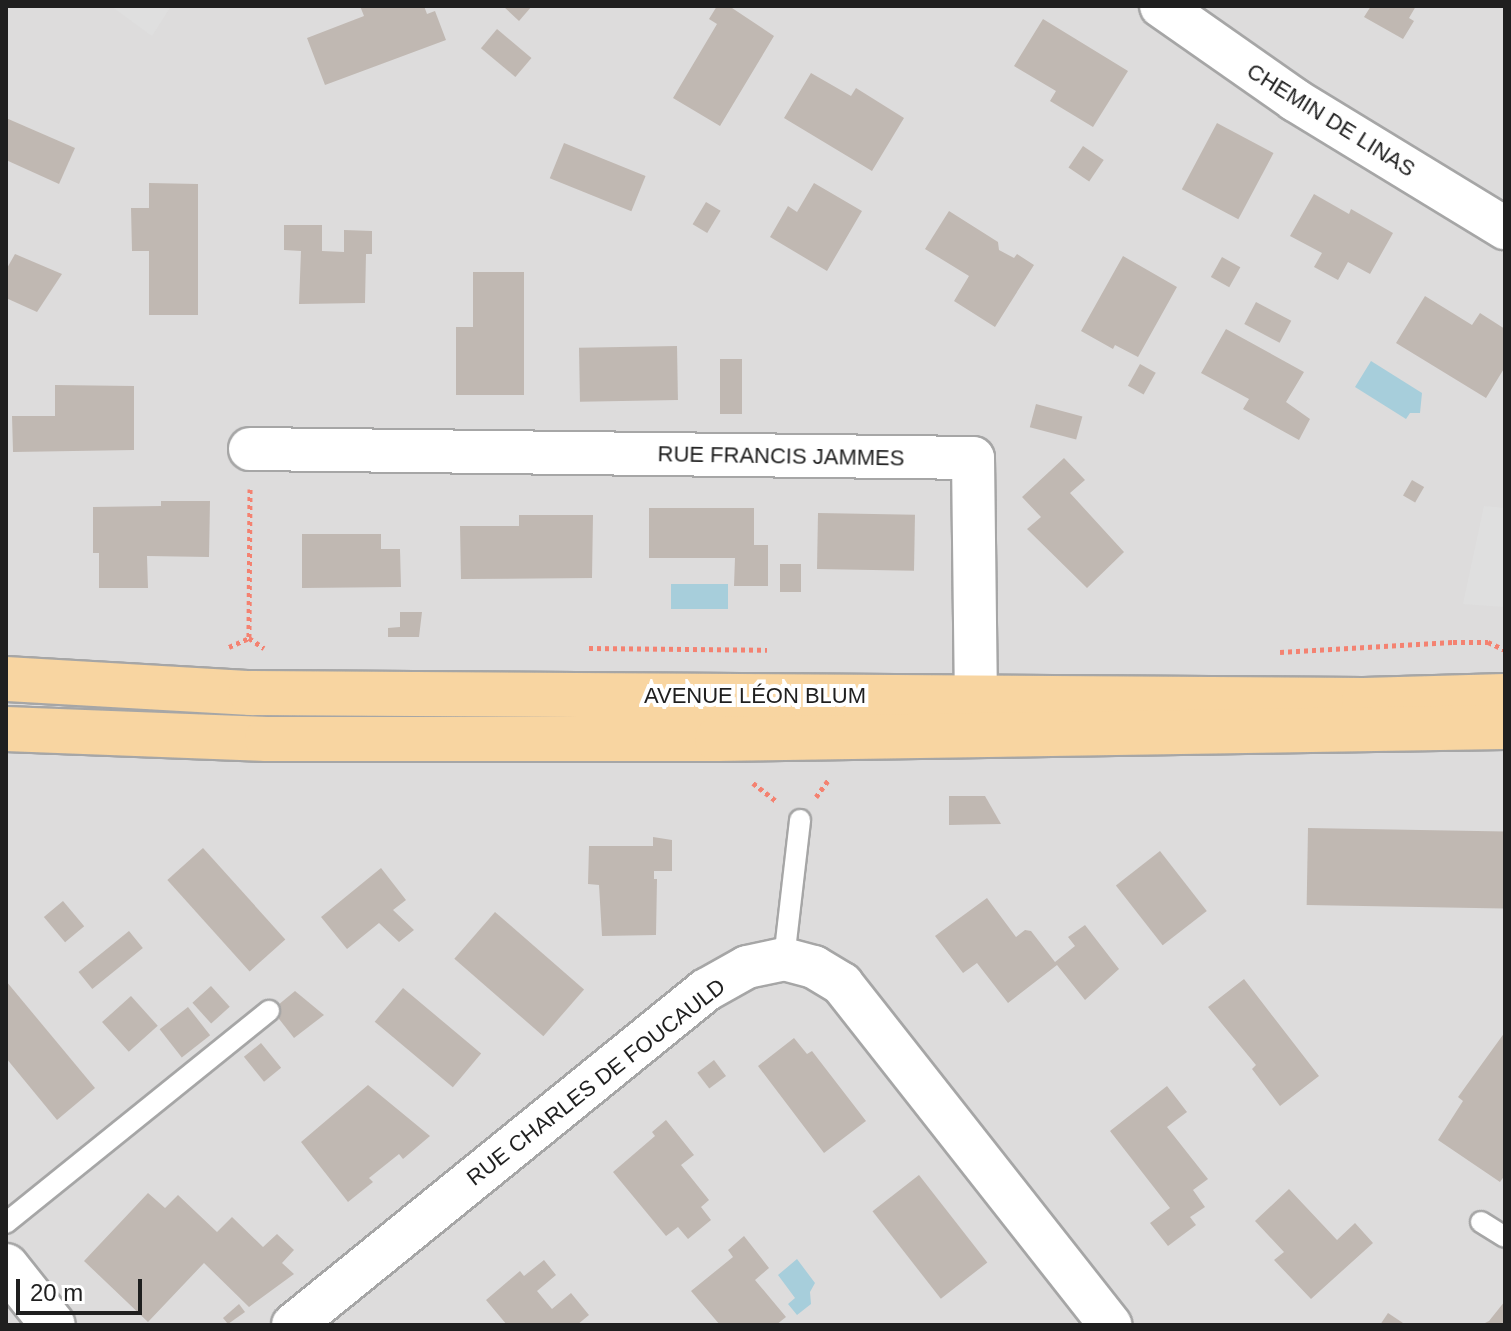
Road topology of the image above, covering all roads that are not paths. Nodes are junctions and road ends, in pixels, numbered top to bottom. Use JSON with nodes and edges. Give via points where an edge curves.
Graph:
{"nodes":[{"id":1,"x":1161,"y":6,"type":"edge"},
{"id":2,"x":1505,"y":228,"type":"edge"},
{"id":3,"x":250,"y":449,"type":"road end"},
{"id":4,"x":6,"y":679,"type":"edge"},
{"id":5,"x":976,"y":695,"type":"junction"},
{"id":6,"x":1505,"y":696,"type":"edge"},
{"id":7,"x":1505,"y":727,"type":"edge"},
{"id":8,"x":6,"y":729,"type":"edge"},
{"id":9,"x":883,"y":738,"type":"junction"},
{"id":10,"x":800,"y":820,"type":"road end"},
{"id":11,"x":784,"y":959,"type":"junction"},
{"id":12,"x":269,"y":1011,"type":"dead end"},
{"id":13,"x":1481,"y":1222,"type":"dead end"},
{"id":14,"x":6,"y":1223,"type":"edge"},
{"id":15,"x":1505,"y":1237,"type":"edge"},
{"id":16,"x":6,"y":1266,"type":"edge"},
{"id":17,"x":53,"y":1325,"type":"edge"},
{"id":18,"x":293,"y":1325,"type":"edge"},
{"id":19,"x":1110,"y":1325,"type":"edge"}],
"edges":[{"from":1,"to":2,"type":"street","name":"CHEMIN DE LINAS","via":[[1295,100]]},
{"from":3,"to":5,"type":"street","name":"RUE FRANCIS JAMMES","via":[[973,458]]},
{"from":4,"to":5,"type":"main road","name":"AVENUE LÉON BLUM","via":[[251,693]]},
{"from":5,"to":6,"type":"main road","name":"AVENUE LÉON BLUM","via":[[1364,700]]},
{"from":5,"to":9,"type":"street"},
{"from":7,"to":9,"type":"main road","name":"AVENUE LÉON BLUM"},
{"from":8,"to":9,"type":"main road","name":"AVENUE LÉON BLUM","via":[[267,739]]},
{"from":10,"to":11,"type":"lane"},
{"from":11,"to":18,"type":"street","name":"RUE CHARLES DE FOUCAULD","via":[[747,967],[706,990]]},
{"from":11,"to":19,"type":"street","via":[[814,967],[842,984]]},
{"from":12,"to":14,"type":"lane"},
{"from":13,"to":15,"type":"lane"},
{"from":16,"to":17,"type":"street"}]}
